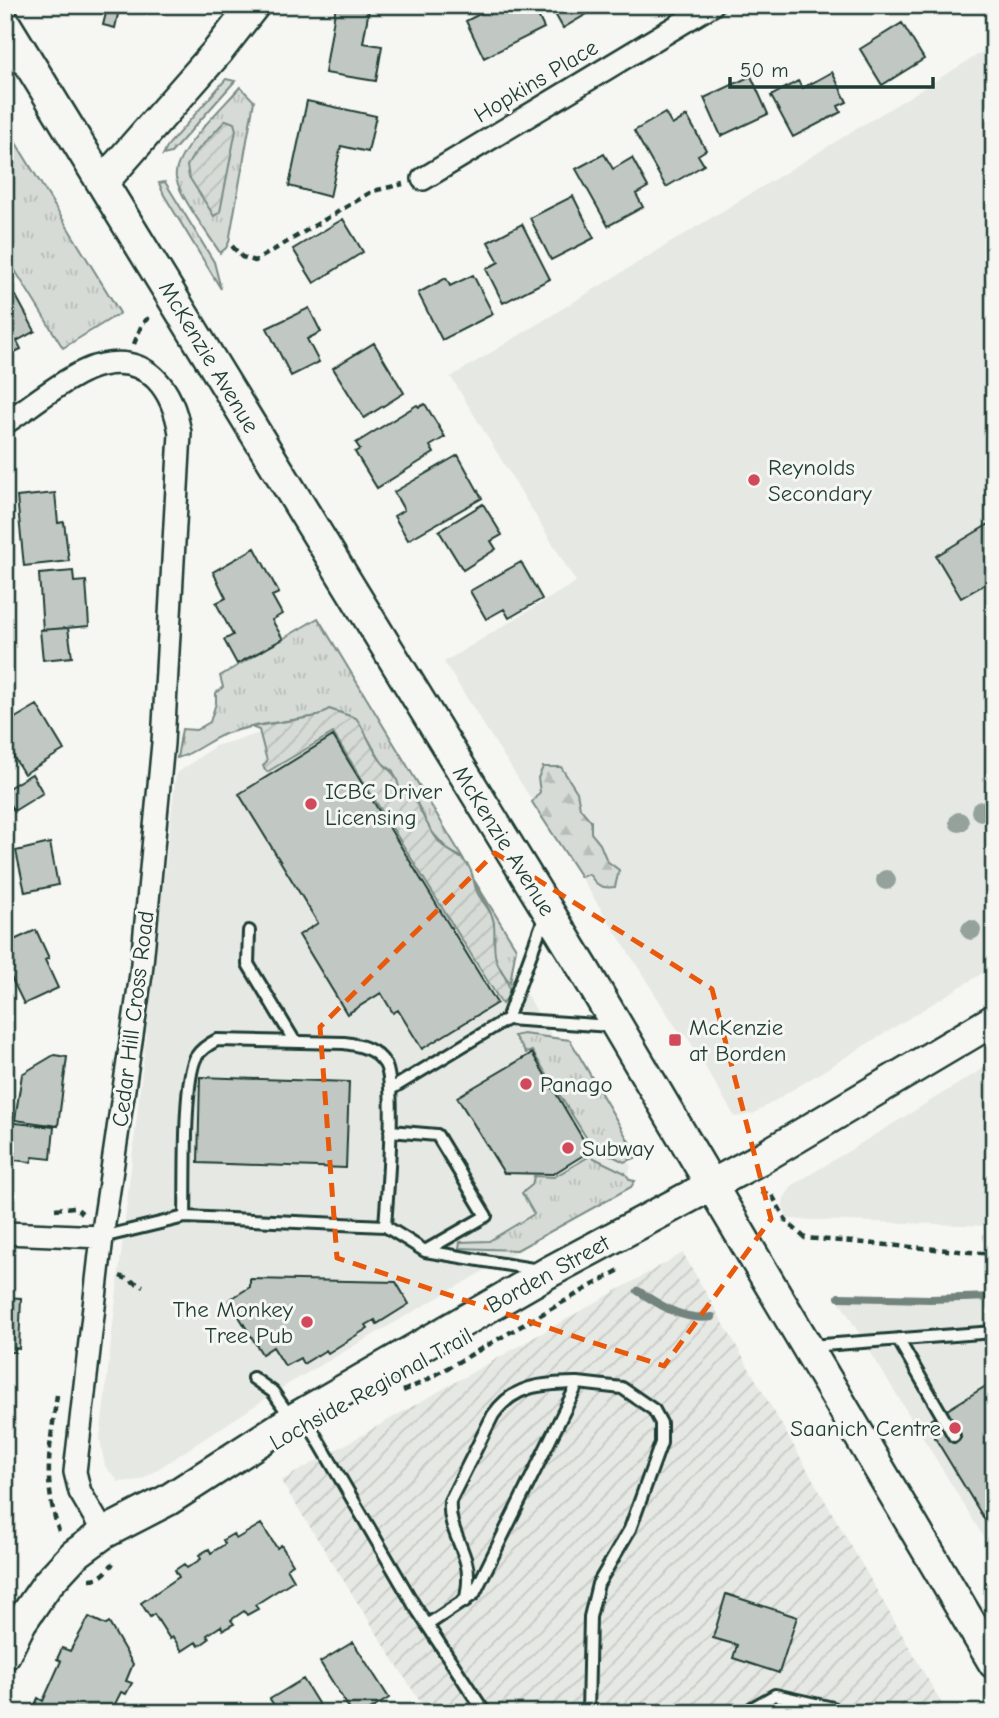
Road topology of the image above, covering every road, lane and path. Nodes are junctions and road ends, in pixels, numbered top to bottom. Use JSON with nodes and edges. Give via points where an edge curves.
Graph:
{"nodes":[{"id":1,"x":254,"y":5,"type":"edge"},
{"id":2,"x":712,"y":5,"type":"edge"},
{"id":3,"x":990,"y":5,"type":"edge"},
{"id":4,"x":994,"y":12,"type":"edge"},
{"id":5,"x":5,"y":24,"type":"edge"},
{"id":6,"x":423,"y":179,"type":"joint"},
{"id":7,"x":103,"y":182,"type":"junction"},
{"id":8,"x":232,"y":246,"type":"dead end"},
{"id":9,"x":5,"y":423,"type":"edge"},
{"id":10,"x":547,"y":909,"type":"junction"},
{"id":11,"x":249,"y":931,"type":"dead end"},
{"id":12,"x":507,"y":1019,"type":"junction"},
{"id":13,"x":994,"y":1020,"type":"edge"},
{"id":14,"x":617,"y":1027,"type":"junction"},
{"id":15,"x":295,"y":1042,"type":"junction"},
{"id":16,"x":391,"y":1089,"type":"junction"},
{"id":17,"x":390,"y":1131,"type":"junction"},
{"id":18,"x":713,"y":1185,"type":"junction"},
{"id":19,"x":772,"y":1195,"type":"dead end"},
{"id":20,"x":185,"y":1217,"type":"junction"},
{"id":21,"x":386,"y":1226,"type":"junction"},
{"id":22,"x":5,"y":1233,"type":"edge"},
{"id":23,"x":102,"y":1237,"type":"junction"},
{"id":24,"x":425,"y":1251,"type":"junction"},
{"id":25,"x":994,"y":1254,"type":"edge"},
{"id":26,"x":624,"y":1267,"type":"dead end"},
{"id":27,"x":549,"y":1272,"type":"junction"},
{"id":28,"x":994,"y":1332,"type":"edge"},
{"id":29,"x":898,"y":1339,"type":"junction"},
{"id":30,"x":807,"y":1346,"type":"junction"},
{"id":31,"x":253,"y":1378,"type":"dead end"},
{"id":32,"x":578,"y":1383,"type":"junction"},
{"id":33,"x":392,"y":1395,"type":"dead end"},
{"id":34,"x":298,"y":1417,"type":"junction"},
{"id":35,"x":954,"y":1436,"type":"dead end"},
{"id":36,"x":111,"y":1545,"type":"junction"},
{"id":37,"x":85,"y":1572,"type":"dead end"},
{"id":38,"x":465,"y":1602,"type":"junction"},
{"id":39,"x":427,"y":1625,"type":"junction"},
{"id":40,"x":5,"y":1654,"type":"edge"},
{"id":41,"x":994,"y":1663,"type":"edge"},
{"id":42,"x":485,"y":1713,"type":"edge"},
{"id":43,"x":588,"y":1713,"type":"edge"},
{"id":44,"x":751,"y":1713,"type":"edge"},
{"id":45,"x":836,"y":1713,"type":"edge"}],
"edges":[{"from":1,"to":7,"type":"main road"},
{"from":2,"to":6,"type":"street","name":"Hopkins Place"},
{"from":3,"to":4,"type":"path"},
{"from":5,"to":7,"type":"main road","name":"McKenzie Avenue"},
{"from":6,"to":8,"type":"path","via":[[373,191],[254,261]]},
{"from":7,"to":10,"type":"main road","name":"McKenzie Avenue"},
{"from":9,"to":23,"type":"street","name":"Cedar Hill Cross Road","via":[[74,376],[101,365],[126,364],[143,369],[162,384],[176,408],[180,433],[163,743],[141,974]]},
{"from":10,"to":12,"type":"lane"},
{"from":10,"to":14,"type":"main road","name":"McKenzie Avenue"},
{"from":11,"to":15,"type":"lane","via":[[248,964]]},
{"from":12,"to":14,"type":"lane"},
{"from":12,"to":16,"type":"lane"},
{"from":13,"to":18,"type":"main road","name":"Borden Street"},
{"from":14,"to":18,"type":"main road","name":"McKenzie Avenue"},
{"from":15,"to":16,"type":"lane","via":[[358,1044],[376,1053],[387,1066]]},
{"from":15,"to":20,"type":"lane","via":[[217,1040],[196,1057],[189,1080]]},
{"from":16,"to":17,"type":"lane"},
{"from":17,"to":21,"type":"lane"},
{"from":17,"to":24,"type":"lane","via":[[437,1135],[486,1216]]},
{"from":18,"to":27,"type":"main road","name":"Borden Street"},
{"from":18,"to":30,"type":"main road","name":"McKenzie Avenue"},
{"from":19,"to":25,"type":"path","via":[[787,1222],[806,1238]]},
{"from":20,"to":21,"type":"lane"},
{"from":20,"to":23,"type":"lane"},
{"from":21,"to":24,"type":"lane"},
{"from":22,"to":23,"type":"street"},
{"from":23,"to":36,"type":"street","name":"Cedar Hill Cross Road","via":[[75,1472],[80,1492]]},
{"from":24,"to":27,"type":"lane"},
{"from":26,"to":33,"type":"path","name":"Lochside Regional Trail","via":[[423,1382]]},
{"from":27,"to":34,"type":"main road","name":"Borden Street"},
{"from":28,"to":29,"type":"lane"},
{"from":29,"to":30,"type":"lane"},
{"from":29,"to":35,"type":"lane"},
{"from":30,"to":41,"type":"main road","name":"McKenzie Avenue"},
{"from":31,"to":34,"type":"lane"},
{"from":32,"to":38,"type":"lane","via":[[474,1594]]},
{"from":32,"to":38,"type":"lane","via":[[520,1390],[500,1404],[482,1436],[450,1501],[452,1528],[467,1564]]},
{"from":32,"to":43,"type":"lane","via":[[622,1388],[654,1410],[661,1423],[661,1443],[630,1529],[598,1584],[590,1617]]},
{"from":34,"to":36,"type":"main road","name":"Borden Street","via":[[168,1500]]},
{"from":34,"to":39,"type":"lane"},
{"from":36,"to":37,"type":"path","via":[[108,1572],[97,1579],[89,1579]]},
{"from":36,"to":40,"type":"main road","via":[[74,1555],[48,1583]]},
{"from":38,"to":39,"type":"lane"},
{"from":39,"to":42,"type":"lane"},
{"from":44,"to":45,"type":"lane","via":[[775,1695],[833,1708]]}]}
